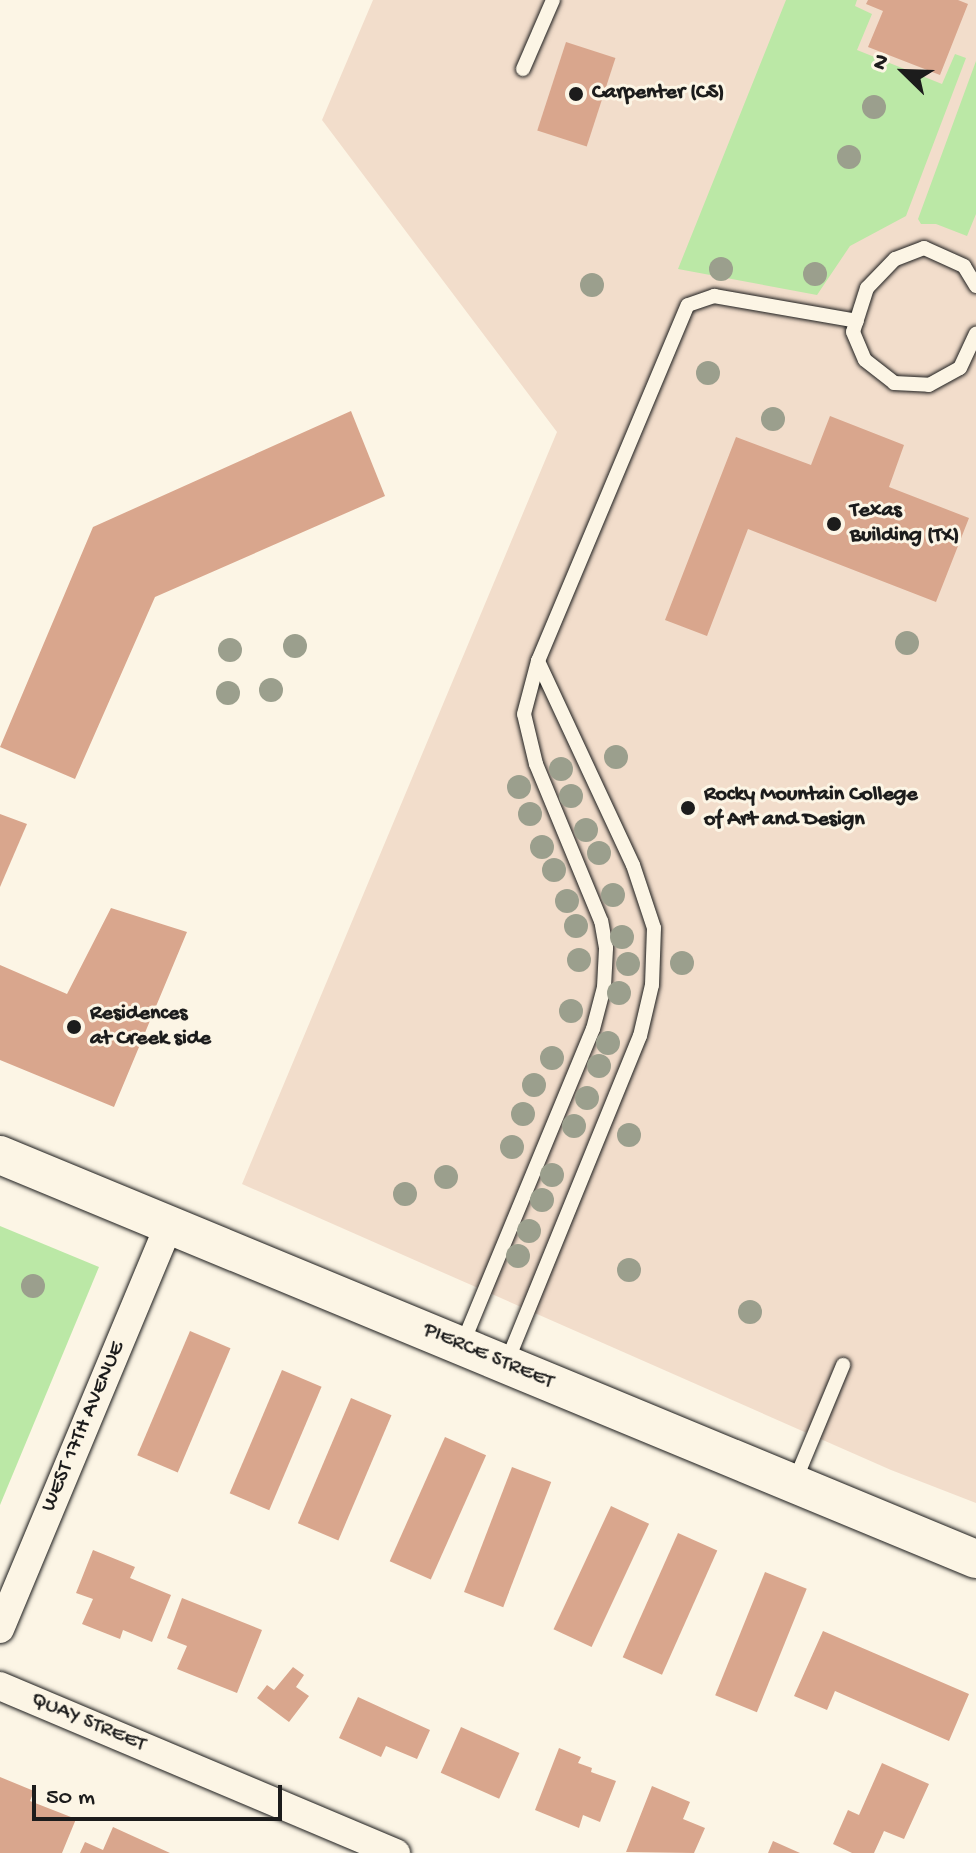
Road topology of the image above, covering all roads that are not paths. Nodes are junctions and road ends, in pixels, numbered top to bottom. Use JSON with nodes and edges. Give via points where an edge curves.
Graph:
{"nodes":[{"id":1,"x":553,"y":0,"type":"edge"},
{"id":2,"x":523,"y":69,"type":"dead end"},
{"id":3,"x":976,"y":286,"type":"edge"},
{"id":4,"x":857,"y":321,"type":"junction"},
{"id":5,"x":976,"y":333,"type":"edge"},
{"id":6,"x":538,"y":661,"type":"junction"},
{"id":7,"x":0,"y":1155,"type":"edge"},
{"id":8,"x":169,"y":1225,"type":"junction"},
{"id":9,"x":462,"y":1346,"type":"junction"},
{"id":10,"x":505,"y":1364,"type":"junction"},
{"id":11,"x":843,"y":1365,"type":"dead end"},
{"id":12,"x":793,"y":1484,"type":"junction"},
{"id":13,"x":976,"y":1559,"type":"edge"},
{"id":14,"x":0,"y":1629,"type":"edge"},
{"id":15,"x":0,"y":1686,"type":"edge"},
{"id":16,"x":396,"y":1853,"type":"edge"}],
"edges":[{"from":1,"to":2,"type":"lane"},
{"from":3,"to":4,"type":"lane","via":[[964,266],[924,248],[895,259],[867,288]]},
{"from":4,"to":5,"type":"lane","via":[[853,332],[865,360],[894,383],[929,385],[960,368]]},
{"from":4,"to":6,"type":"lane","via":[[714,296],[688,305]]},
{"from":6,"to":9,"type":"lane","via":[[524,714],[536,764],[601,921],[604,987],[593,1029]]},
{"from":6,"to":10,"type":"lane","via":[[633,865],[654,928],[652,985],[640,1036]]},
{"from":7,"to":8,"type":"street","name":"PIERCE STREET"},
{"from":8,"to":9,"type":"street","name":"PIERCE STREET"},
{"from":8,"to":14,"type":"street","name":"WEST 17TH AVENUE"},
{"from":9,"to":10,"type":"street","name":"PIERCE STREET"},
{"from":10,"to":12,"type":"street","name":"PIERCE STREET"},
{"from":11,"to":12,"type":"lane"},
{"from":12,"to":13,"type":"street","name":"PIERCE STREET"},
{"from":15,"to":16,"type":"street","name":"QUAY STREET"}]}
